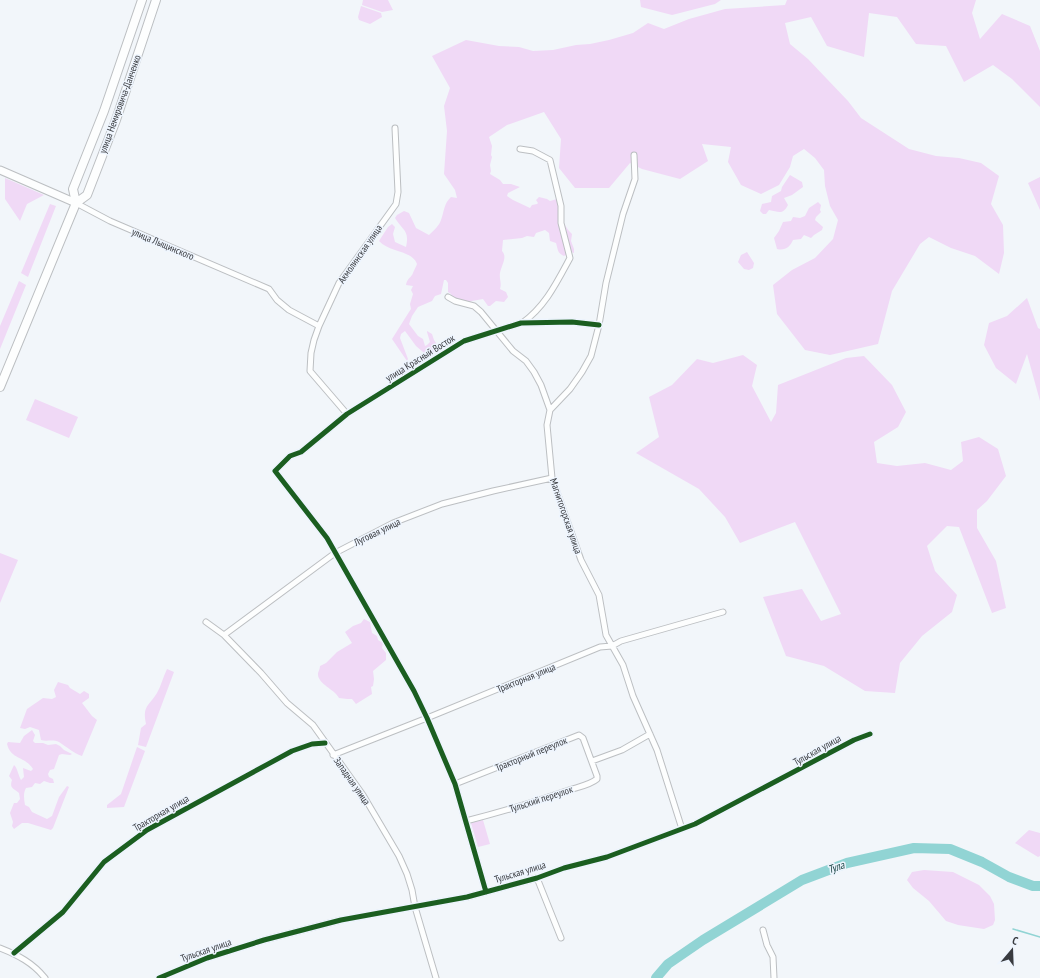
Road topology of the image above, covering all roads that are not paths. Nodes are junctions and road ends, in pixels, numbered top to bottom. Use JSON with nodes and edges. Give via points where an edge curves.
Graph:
{"nodes":[{"id":1,"x":142,"y":0,"type":"edge"},
{"id":2,"x":156,"y":0,"type":"edge"},
{"id":3,"x":395,"y":128,"type":"dead end"},
{"id":4,"x":520,"y":149,"type":"dead end"},
{"id":5,"x":634,"y":154,"type":"dead end"},
{"id":6,"x":0,"y":170,"type":"edge"},
{"id":7,"x":76,"y":203,"type":"junction"},
{"id":8,"x":448,"y":297,"type":"dead end"},
{"id":9,"x":521,"y":323,"type":"junction"},
{"id":10,"x":598,"y":325,"type":"junction"},
{"id":11,"x":319,"y":326,"type":"junction"},
{"id":12,"x":496,"y":331,"type":"junction"},
{"id":13,"x":0,"y":387,"type":"edge"},
{"id":14,"x":550,"y":410,"type":"junction"},
{"id":15,"x":347,"y":414,"type":"junction"},
{"id":16,"x":552,"y":478,"type":"junction"},
{"id":17,"x":335,"y":553,"type":"junction"},
{"id":18,"x":723,"y":612,"type":"dead end"},
{"id":19,"x":206,"y":622,"type":"dead end"},
{"id":20,"x":224,"y":635,"type":"junction"},
{"id":21,"x":612,"y":646,"type":"junction"},
{"id":22,"x":427,"y":718,"type":"junction"},
{"id":23,"x":650,"y":734,"type":"junction"},
{"id":24,"x":870,"y":734,"type":"dead end"},
{"id":25,"x":325,"y":743,"type":"junction"},
{"id":26,"x":333,"y":755,"type":"junction"},
{"id":27,"x":592,"y":761,"type":"junction"},
{"id":28,"x":455,"y":784,"type":"junction"},
{"id":29,"x":466,"y":821,"type":"junction"},
{"id":30,"x":682,"y":829,"type":"junction"},
{"id":31,"x":537,"y":878,"type":"junction"},
{"id":32,"x":486,"y":892,"type":"junction"},
{"id":33,"x":414,"y":907,"type":"junction"},
{"id":34,"x":763,"y":930,"type":"dead end"},
{"id":35,"x":561,"y":938,"type":"dead end"},
{"id":36,"x":0,"y":948,"type":"edge"},
{"id":37,"x":14,"y":953,"type":"junction"},
{"id":38,"x":45,"y":978,"type":"edge"},
{"id":39,"x":158,"y":978,"type":"edge"},
{"id":40,"x":436,"y":978,"type":"edge"},
{"id":41,"x":774,"y":978,"type":"edge"}],
"edges":[{"from":1,"to":7,"type":"main road","name":"улица Немировича-Данченко","via":[[104,111],[73,189]]},
{"from":2,"to":7,"type":"main road","name":"улица Немировича-Данченко","via":[[116,120],[87,194]]},
{"from":3,"to":11,"type":"street","name":"Акмолинская улица","via":[[398,192],[396,204],[339,283]]},
{"from":4,"to":9,"type":"street","via":[[533,151],[550,160],[570,258],[547,298],[534,315]]},
{"from":5,"to":10,"type":"street","via":[[635,179],[623,214]]},
{"from":6,"to":7,"type":"street","name":"улица Лыщинского"},
{"from":7,"to":11,"type":"street","name":"улица Лыщинского","via":[[110,221],[269,289],[289,310]]},
{"from":7,"to":13,"type":"main road","name":"улица Немировича-Данченко"},
{"from":8,"to":12,"type":"street","via":[[474,306]]},
{"from":9,"to":10,"type":"street","name":"улица Красный Восток","via":[[572,322]]},
{"from":9,"to":12,"type":"street","name":"улица Красный Восток"},
{"from":10,"to":14,"type":"street","via":[[591,356],[582,372]]},
{"from":11,"to":15,"type":"street","name":"Акмолинская улица","via":[[311,353],[310,371]]},
{"from":12,"to":14,"type":"street","via":[[534,372]]},
{"from":12,"to":15,"type":"street","name":"улица Красный Восток","via":[[464,341]]},
{"from":14,"to":16,"type":"street","name":"Магнитогорская улица","via":[[547,425]]},
{"from":15,"to":17,"type":"street","name":"улица Красный Восток","via":[[301,452],[290,456],[275,471],[327,538]]},
{"from":16,"to":17,"type":"street","name":"Луговая улица","via":[[442,504],[394,523]]},
{"from":16,"to":21,"type":"street","name":"Магнитогорская улица","via":[[581,560],[599,595],[606,636]]},
{"from":17,"to":20,"type":"street","name":"Луговая улица"},
{"from":17,"to":22,"type":"street"},
{"from":18,"to":21,"type":"street","name":"Тракторная улица","via":[[621,641]]},
{"from":19,"to":20,"type":"street","name":"Западная улица"},
{"from":20,"to":25,"type":"street","name":"Западная улица","via":[[287,703],[313,725]]},
{"from":21,"to":22,"type":"street","name":"Тракторная улица","via":[[600,647]]},
{"from":21,"to":23,"type":"street","name":"Магнитогорская улица","via":[[623,665]]},
{"from":22,"to":26,"type":"street","name":"Тракторная улица"},
{"from":22,"to":28,"type":"street"},
{"from":23,"to":27,"type":"street","via":[[622,750]]},
{"from":23,"to":30,"type":"street","name":"Магнитогорская улица"},
{"from":24,"to":30,"type":"street","name":"Тульская улица"},
{"from":25,"to":26,"type":"street","name":"Западная улица"},
{"from":25,"to":37,"type":"street","name":"Тракторная улица","via":[[312,744],[292,751],[147,830],[104,862],[63,912]]},
{"from":26,"to":33,"type":"street","name":"Западная улица","via":[[363,795],[399,856],[412,890]]},
{"from":27,"to":28,"type":"street","name":"Тракторный переулок","via":[[583,738],[578,735]]},
{"from":27,"to":29,"type":"street","name":"Тульский переулок","via":[[597,778],[591,783],[526,806]]},
{"from":28,"to":29,"type":"street"},
{"from":29,"to":32,"type":"street"},
{"from":30,"to":31,"type":"street","name":"Тульская улица","via":[[607,857]]},
{"from":31,"to":32,"type":"street","name":"Тульская улица"},
{"from":31,"to":35,"type":"street"},
{"from":32,"to":33,"type":"street","name":"Тульская улица"},
{"from":33,"to":39,"type":"street","name":"Тульская улица","via":[[341,920],[264,940],[207,958]]},
{"from":33,"to":40,"type":"street","name":"Западная улица"},
{"from":34,"to":41,"type":"street","via":[[773,957]]},
{"from":36,"to":37,"type":"street"},
{"from":37,"to":38,"type":"street","via":[[32,964]]}]}
